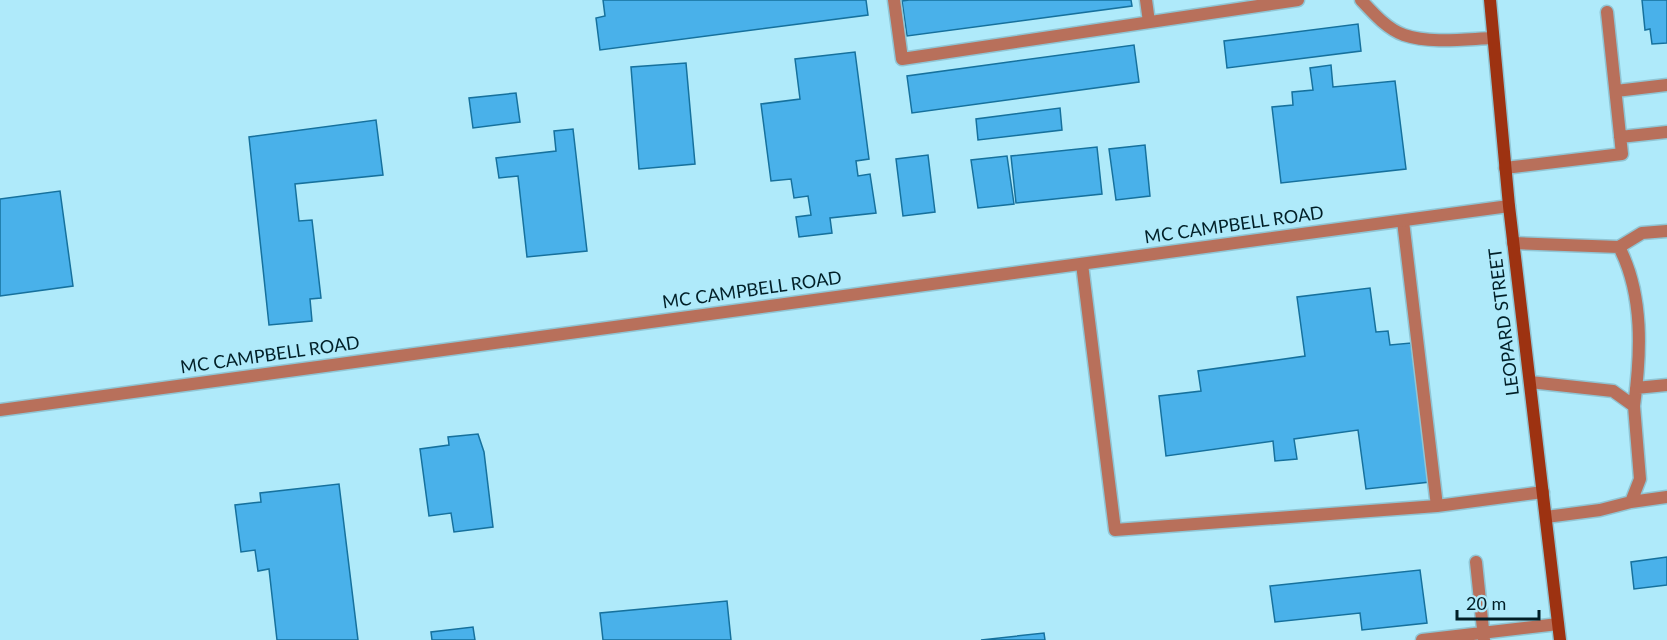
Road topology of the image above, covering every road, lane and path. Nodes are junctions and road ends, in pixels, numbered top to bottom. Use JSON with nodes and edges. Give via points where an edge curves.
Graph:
{"nodes":[{"id":1,"x":894,"y":0,"type":"edge"},
{"id":2,"x":1146,"y":0,"type":"edge"},
{"id":3,"x":1298,"y":0,"type":"edge"},
{"id":4,"x":1361,"y":0,"type":"edge"},
{"id":5,"x":1490,"y":0,"type":"edge"},
{"id":6,"x":1607,"y":12,"type":"dead end"},
{"id":7,"x":1149,"y":22,"type":"junction"},
{"id":8,"x":1493,"y":38,"type":"junction"},
{"id":9,"x":1667,"y":85,"type":"edge"},
{"id":10,"x":1616,"y":91,"type":"junction"},
{"id":11,"x":1667,"y":132,"type":"edge"},
{"id":12,"x":1620,"y":137,"type":"junction"},
{"id":13,"x":1505,"y":168,"type":"junction"},
{"id":14,"x":1509,"y":206,"type":"junction"},
{"id":15,"x":1403,"y":220,"type":"junction"},
{"id":16,"x":1667,"y":231,"type":"edge"},
{"id":17,"x":1513,"y":243,"type":"junction"},
{"id":18,"x":1620,"y":247,"type":"junction"},
{"id":19,"x":1082,"y":264,"type":"junction"},
{"id":20,"x":1530,"y":382,"type":"junction"},
{"id":21,"x":1667,"y":385,"type":"edge"},
{"id":22,"x":1636,"y":388,"type":"junction"},
{"id":23,"x":1634,"y":406,"type":"junction"},
{"id":24,"x":0,"y":410,"type":"edge"},
{"id":25,"x":1543,"y":492,"type":"junction"},
{"id":26,"x":1667,"y":497,"type":"edge"},
{"id":27,"x":1631,"y":502,"type":"junction"},
{"id":28,"x":1437,"y":506,"type":"junction"},
{"id":29,"x":1546,"y":517,"type":"junction"},
{"id":30,"x":1476,"y":562,"type":"dead end"},
{"id":31,"x":1558,"y":624,"type":"junction"},
{"id":32,"x":1484,"y":636,"type":"edge"},
{"id":33,"x":1422,"y":640,"type":"edge"},
{"id":34,"x":1560,"y":640,"type":"edge"}],
"edges":[{"from":1,"to":7,"type":"street","via":[[902,59]]},
{"from":2,"to":7,"type":"street"},
{"from":3,"to":7,"type":"street"},
{"from":4,"to":8,"type":"street","via":[[1379,19],[1404,35],[1440,40]]},
{"from":5,"to":8,"type":"main road","name":"LEOPARD STREET"},
{"from":6,"to":10,"type":"street"},
{"from":8,"to":13,"type":"main road","name":"LEOPARD STREET"},
{"from":9,"to":10,"type":"street"},
{"from":10,"to":12,"type":"street"},
{"from":11,"to":12,"type":"street"},
{"from":12,"to":13,"type":"street","via":[[1622,154]]},
{"from":13,"to":14,"type":"main road","name":"LEOPARD STREET"},
{"from":14,"to":15,"type":"street","name":"MC CAMPBELL ROAD"},
{"from":14,"to":17,"type":"main road","name":"LEOPARD STREET"},
{"from":15,"to":19,"type":"street","name":"MC CAMPBELL ROAD"},
{"from":15,"to":28,"type":"street"},
{"from":16,"to":18,"type":"street","via":[[1642,233]]},
{"from":17,"to":18,"type":"street"},
{"from":17,"to":20,"type":"main road","name":"LEOPARD STREET"},
{"from":18,"to":22,"type":"street","via":[[1636,294]]},
{"from":19,"to":24,"type":"street","name":"MC CAMPBELL ROAD"},
{"from":19,"to":28,"type":"street","via":[[1115,530]]},
{"from":20,"to":23,"type":"street","via":[[1613,391]]},
{"from":20,"to":25,"type":"main road","name":"LEOPARD STREET"},
{"from":21,"to":22,"type":"street"},
{"from":22,"to":23,"type":"street"},
{"from":23,"to":27,"type":"street","via":[[1640,479]]},
{"from":25,"to":28,"type":"street"},
{"from":25,"to":29,"type":"main road","name":"LEOPARD STREET"},
{"from":26,"to":27,"type":"street"},
{"from":27,"to":29,"type":"street"},
{"from":29,"to":31,"type":"main road","name":"LEOPARD STREET"},
{"from":30,"to":32,"type":"street"},
{"from":31,"to":32,"type":"street"},
{"from":31,"to":34,"type":"main road","name":"LEOPARD STREET"},
{"from":32,"to":33,"type":"street"}]}
